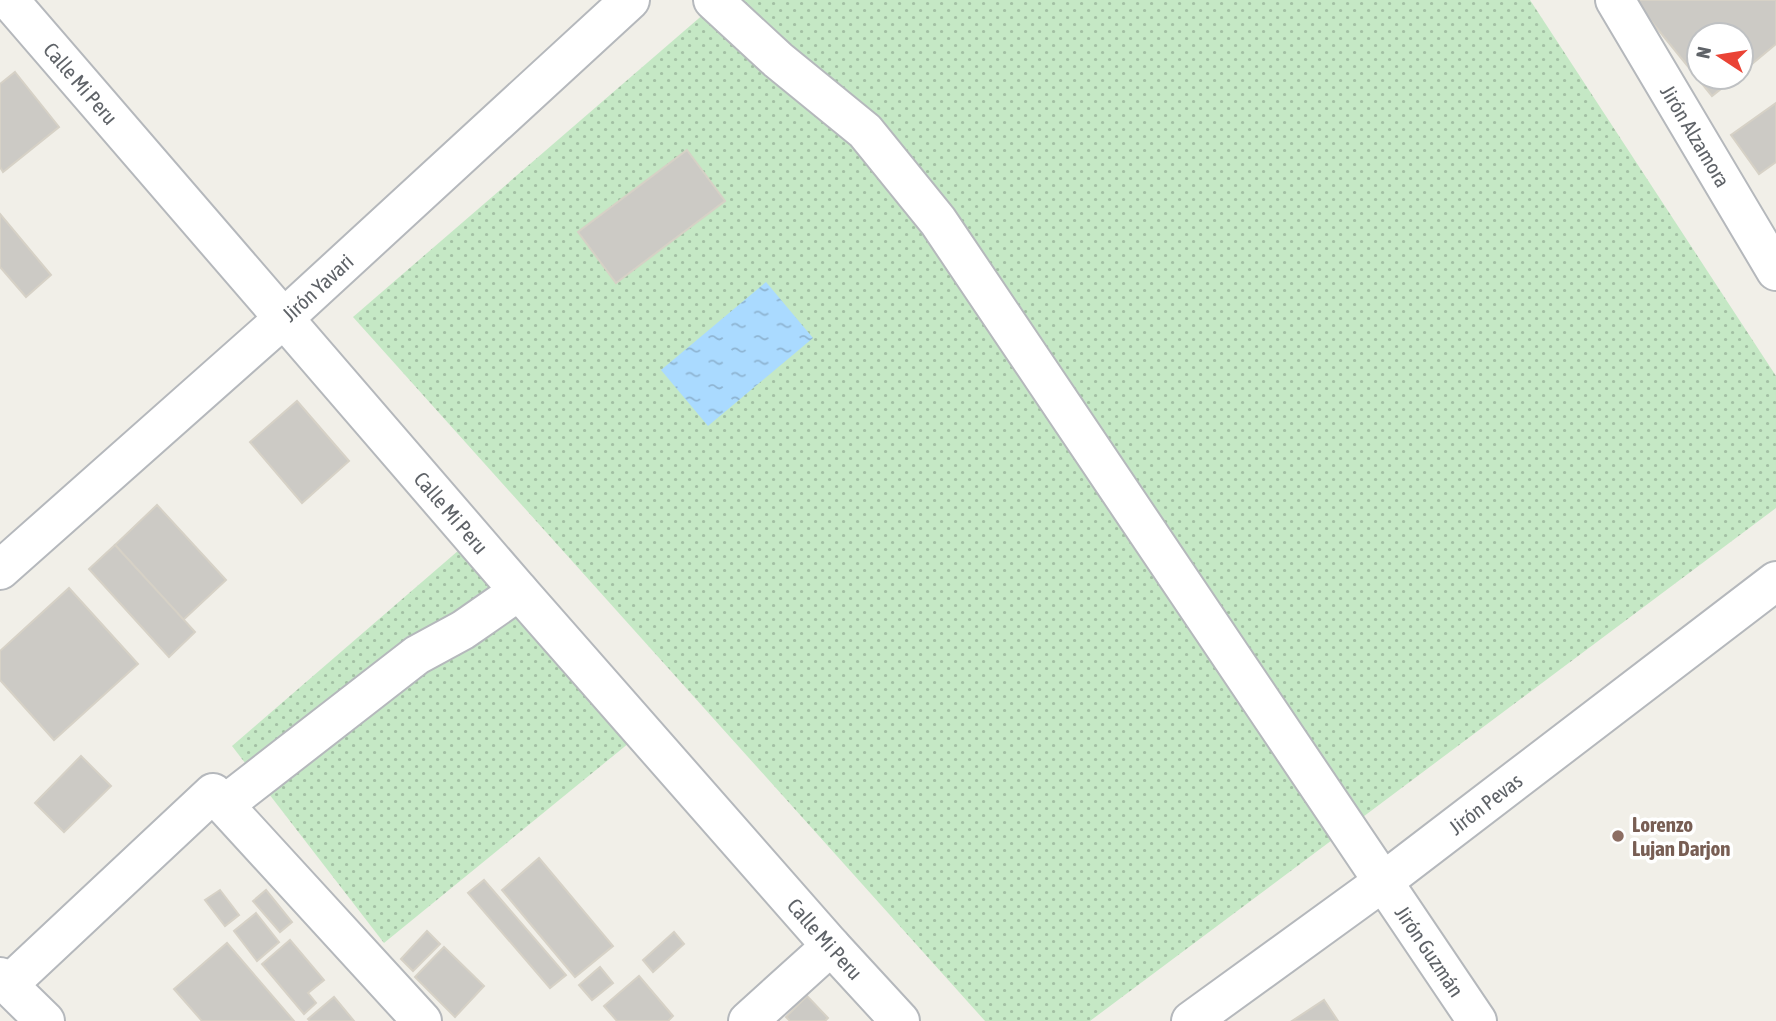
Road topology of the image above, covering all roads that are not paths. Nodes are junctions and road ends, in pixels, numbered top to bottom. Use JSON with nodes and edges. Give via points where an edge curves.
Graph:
{"nodes":[{"id":1,"x":9,"y":0,"type":"edge"},
{"id":2,"x":630,"y":0,"type":"edge"},
{"id":3,"x":713,"y":0,"type":"edge"},
{"id":4,"x":1615,"y":0,"type":"edge"},
{"id":5,"x":1776,"y":271,"type":"edge"},
{"id":6,"x":283,"y":319,"type":"junction"},
{"id":7,"x":0,"y":570,"type":"edge"},
{"id":8,"x":1776,"y":581,"type":"edge"},
{"id":9,"x":519,"y":591,"type":"junction"},
{"id":10,"x":223,"y":805,"type":"junction"},
{"id":11,"x":1384,"y":881,"type":"junction"},
{"id":12,"x":831,"y":946,"type":"junction"},
{"id":13,"x":4,"y":981,"type":"edge"},
{"id":14,"x":45,"y":1021,"type":"edge"},
{"id":15,"x":422,"y":1021,"type":"edge"},
{"id":16,"x":748,"y":1021,"type":"edge"},
{"id":17,"x":900,"y":1021,"type":"edge"},
{"id":18,"x":1191,"y":1021,"type":"edge"},
{"id":19,"x":1477,"y":1021,"type":"edge"}],
"edges":[{"from":1,"to":6,"type":"street","name":"Calle Mi Peru"},
{"from":2,"to":6,"type":"street","name":"Jirón Yavari"},
{"from":3,"to":11,"type":"street","name":"Jirón Guzmán","via":[[865,131],[937,221]]},
{"from":4,"to":5,"type":"street","name":"Jirón Alzamora"},
{"from":6,"to":7,"type":"street","name":"Jirón Yavari"},
{"from":6,"to":9,"type":"street","name":"Calle Mi Peru"},
{"from":8,"to":11,"type":"street","name":"Jirón Pevas"},
{"from":9,"to":10,"type":"street","via":[[417,655]]},
{"from":9,"to":12,"type":"street","name":"Calle Mi Peru"},
{"from":10,"to":13,"type":"street","via":[[213,793]]},
{"from":10,"to":15,"type":"street"},
{"from":11,"to":18,"type":"street","name":"Jirón Pevas"},
{"from":11,"to":19,"type":"street","name":"Jirón Guzmán"},
{"from":12,"to":16,"type":"street"},
{"from":12,"to":17,"type":"street","name":"Calle Mi Peru"},
{"from":13,"to":14,"type":"street"}]}
